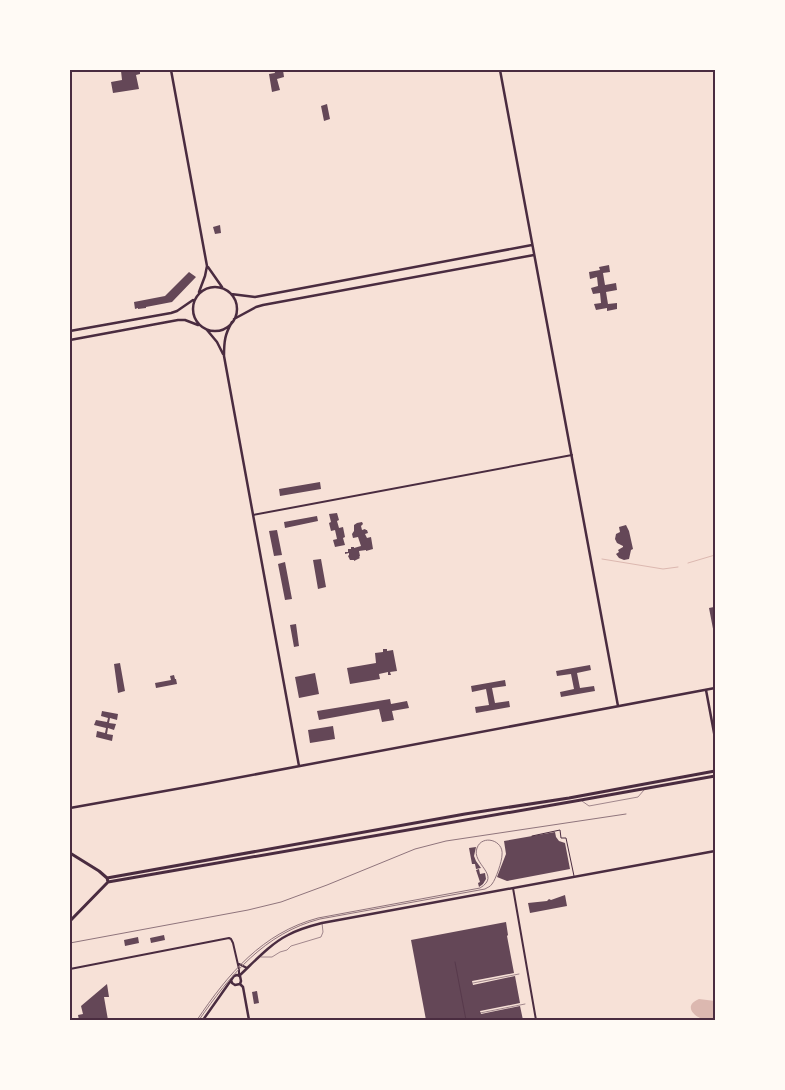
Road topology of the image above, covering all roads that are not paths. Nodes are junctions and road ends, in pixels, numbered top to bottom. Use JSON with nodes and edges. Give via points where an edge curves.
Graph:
{"nodes":[{"id":1,"x":171,"y":70,"type":"edge"},
{"id":2,"x":500,"y":70,"type":"edge"},
{"id":3,"x":532,"y":246,"type":"junction"},
{"id":4,"x":534,"y":256,"type":"junction"},
{"id":5,"x":207,"y":266,"type":"junction"},
{"id":6,"x":224,"y":288,"type":"junction"},
{"id":7,"x":199,"y":292,"type":"junction"},
{"id":8,"x":231,"y":294,"type":"junction"},
{"id":9,"x":194,"y":299,"type":"junction"},
{"id":10,"x":233,"y":320,"type":"junction"},
{"id":11,"x":200,"y":325,"type":"junction"},
{"id":12,"x":206,"y":329,"type":"junction"},
{"id":13,"x":70,"y":331,"type":"edge"},
{"id":14,"x":70,"y":340,"type":"edge"},
{"id":15,"x":224,"y":356,"type":"junction"},
{"id":16,"x":572,"y":455,"type":"junction"},
{"id":17,"x":253,"y":515,"type":"junction"},
{"id":18,"x":715,"y":688,"type":"edge"},
{"id":19,"x":706,"y":690,"type":"junction"},
{"id":20,"x":618,"y":706,"type":"junction"},
{"id":21,"x":715,"y":738,"type":"edge"},
{"id":22,"x":300,"y":766,"type":"junction"},
{"id":23,"x":715,"y":771,"type":"edge"},
{"id":24,"x":715,"y":776,"type":"edge"},
{"id":25,"x":646,"y":788,"type":"junction"},
{"id":26,"x":581,"y":800,"type":"junction"},
{"id":27,"x":70,"y":808,"type":"edge"},
{"id":28,"x":532,"y":836,"type":"dead end"},
{"id":29,"x":715,"y":851,"type":"edge"},
{"id":30,"x":70,"y":853,"type":"edge"},
{"id":31,"x":574,"y":877,"type":"junction"},
{"id":32,"x":108,"y":880,"type":"junction"},
{"id":33,"x":513,"y":888,"type":"junction"},
{"id":34,"x":70,"y":921,"type":"edge"},
{"id":35,"x":322,"y":923,"type":"junction"},
{"id":36,"x":259,"y":957,"type":"junction"},
{"id":37,"x":237,"y":962,"type":"junction"},
{"id":38,"x":247,"y":968,"type":"junction"},
{"id":39,"x":70,"y":969,"type":"edge"},
{"id":40,"x":239,"y":976,"type":"junction"},
{"id":41,"x":231,"y":980,"type":"junction"},
{"id":42,"x":240,"y":984,"type":"junction"},
{"id":43,"x":203,"y":1020,"type":"edge"},
{"id":44,"x":248,"y":1020,"type":"edge"},
{"id":45,"x":536,"y":1020,"type":"edge"}],
"edges":[{"from":1,"to":5,"type":"street"},
{"from":2,"to":3,"type":"street"},
{"from":3,"to":4,"type":"street"},
{"from":3,"to":8,"type":"street","via":[[255,297]]},
{"from":4,"to":10,"type":"street","via":[[263,305]]},
{"from":4,"to":16,"type":"street"},
{"from":5,"to":6,"type":"street"},
{"from":5,"to":7,"type":"street"},
{"from":6,"to":7,"type":"street","via":[[211,287]]},
{"from":6,"to":8,"type":"street"},
{"from":7,"to":9,"type":"street"},
{"from":8,"to":10,"type":"street","via":[[236,305]]},
{"from":9,"to":11,"type":"street","via":[[193,313]]},
{"from":9,"to":13,"type":"street","via":[[177,311]]},
{"from":10,"to":12,"type":"street","via":[[223,329]]},
{"from":10,"to":15,"type":"street","via":[[224,340]]},
{"from":11,"to":12,"type":"street"},
{"from":11,"to":14,"type":"street","via":[[178,320]]},
{"from":12,"to":15,"type":"street"},
{"from":15,"to":17,"type":"street"},
{"from":16,"to":17,"type":"street"},
{"from":16,"to":20,"type":"street"},
{"from":17,"to":22,"type":"street"},
{"from":18,"to":19,"type":"street"},
{"from":19,"to":20,"type":"street"},
{"from":19,"to":21,"type":"street"},
{"from":20,"to":22,"type":"street"},
{"from":22,"to":27,"type":"street"},
{"from":23,"to":32,"type":"highway"},
{"from":24,"to":25,"type":"highway"},
{"from":25,"to":26,"type":"highway"},
{"from":25,"to":26,"type":"lane","via":[[638,796],[622,800],[589,806]]},
{"from":26,"to":32,"type":"highway"},
{"from":28,"to":31,"type":"street","via":[[560,830],[561,838],[566,838]]},
{"from":29,"to":31,"type":"street"},
{"from":30,"to":32,"type":"highway"},
{"from":31,"to":33,"type":"street"},
{"from":32,"to":34,"type":"highway"},
{"from":33,"to":35,"type":"street"},
{"from":33,"to":45,"type":"street"},
{"from":35,"to":36,"type":"street","via":[[288,935]]},
{"from":35,"to":36,"type":"lane","via":[[321,938],[291,946],[272,957]]},
{"from":36,"to":38,"type":"street"},
{"from":37,"to":38,"type":"street"},
{"from":37,"to":39,"type":"street","via":[[233,942],[229,938]]},
{"from":37,"to":40,"type":"street"},
{"from":38,"to":40,"type":"street"},
{"from":40,"to":41,"type":"street"},
{"from":40,"to":42,"type":"street"},
{"from":41,"to":42,"type":"street","via":[[235,985]]},
{"from":41,"to":43,"type":"street"},
{"from":42,"to":44,"type":"street"}]}
